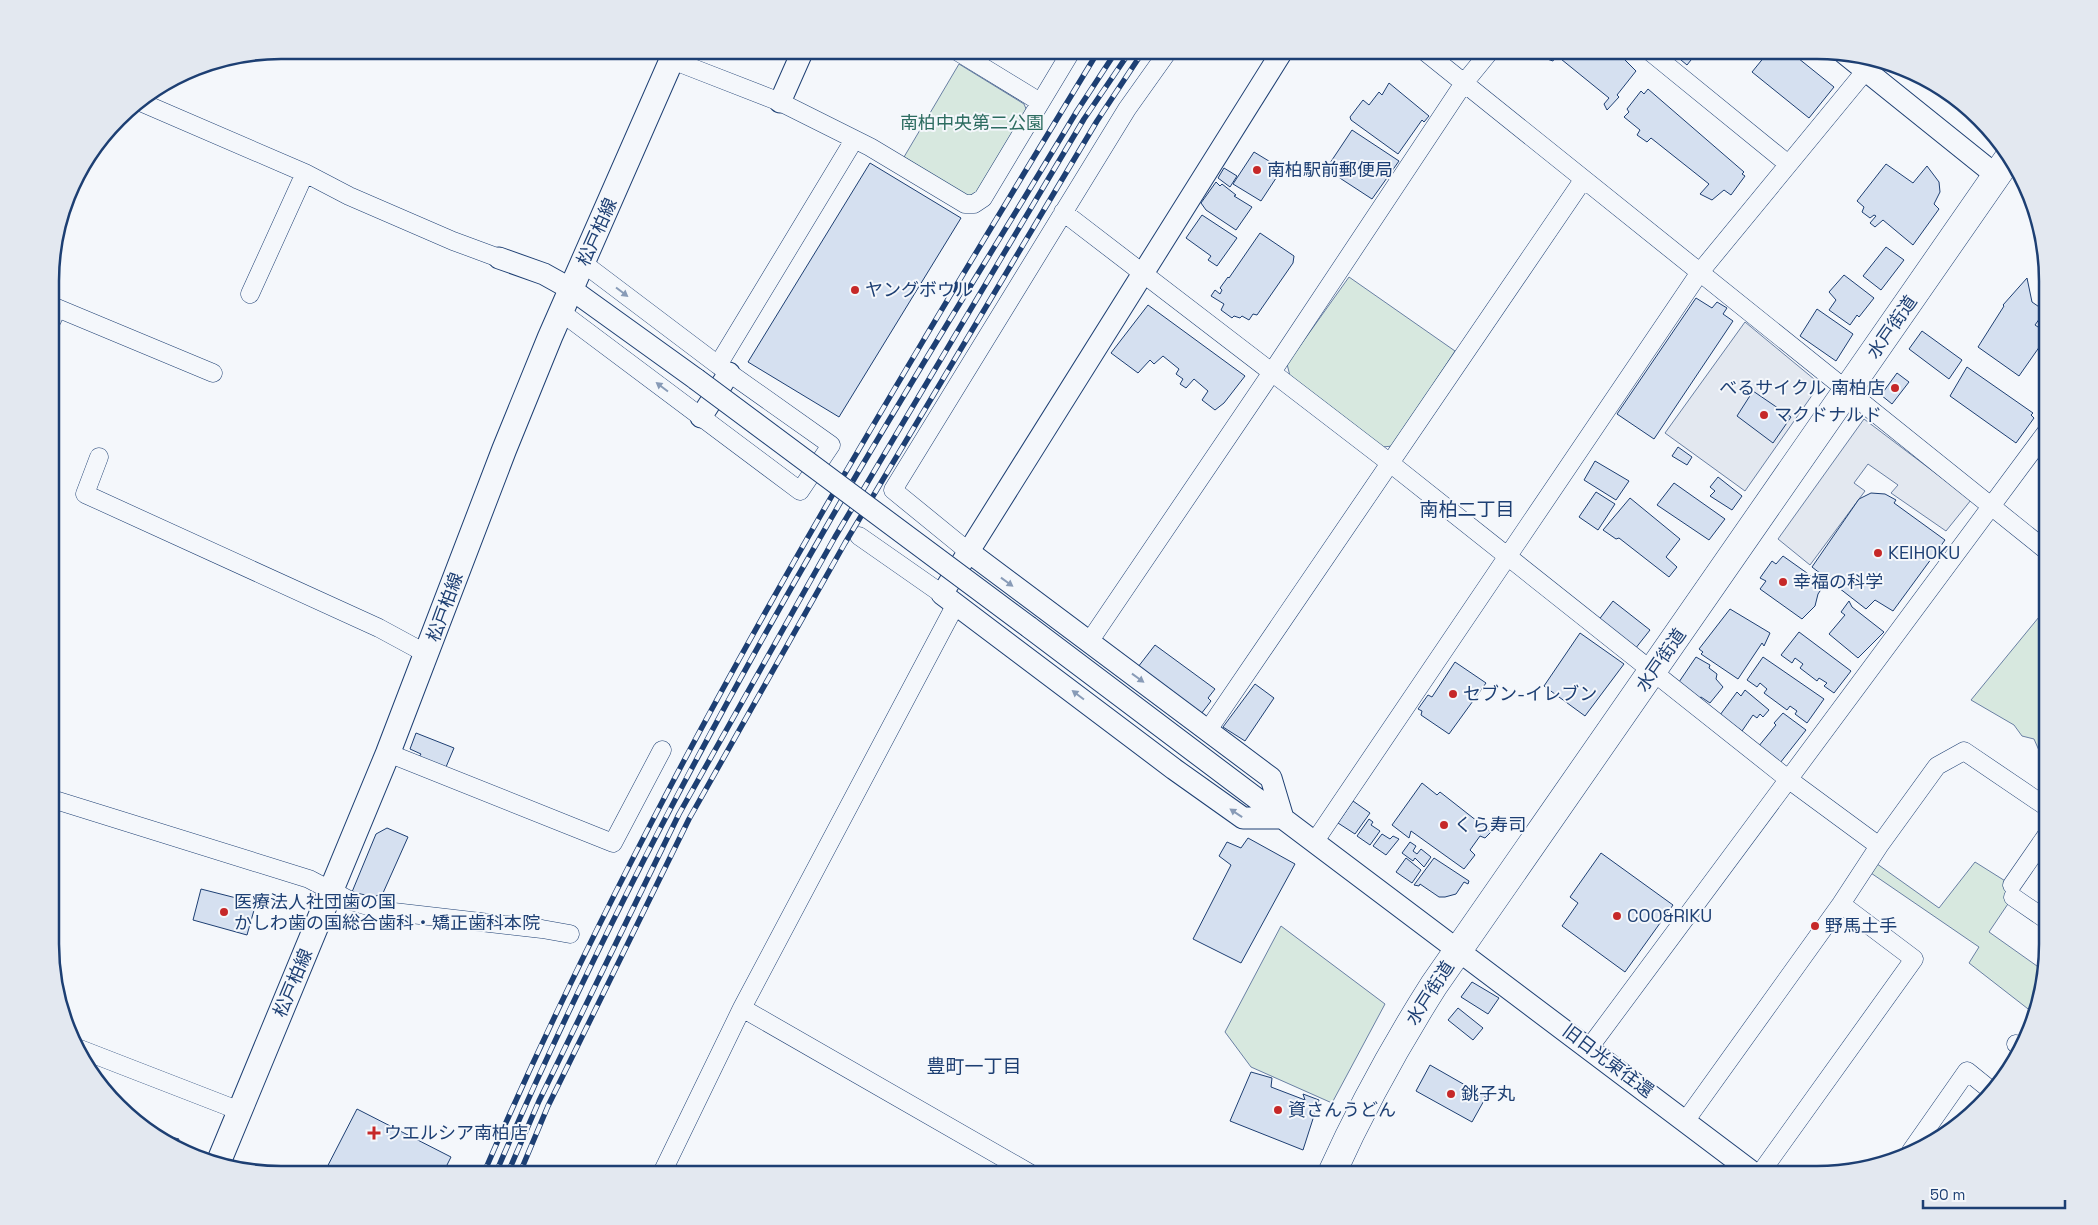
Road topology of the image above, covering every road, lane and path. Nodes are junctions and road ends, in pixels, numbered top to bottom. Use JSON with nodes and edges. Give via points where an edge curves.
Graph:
{"nodes":[{"id":1,"x":672,"y":59,"type":"edge"},
{"id":2,"x":683,"y":59,"type":"edge"},
{"id":3,"x":799,"y":59,"type":"edge"},
{"id":4,"x":970,"y":59,"type":"edge"},
{"id":5,"x":1066,"y":59,"type":"edge"},
{"id":6,"x":1162,"y":59,"type":"edge"},
{"id":7,"x":1277,"y":59,"type":"edge"},
{"id":8,"x":1434,"y":59,"type":"edge"},
{"id":9,"x":1484,"y":59,"type":"edge"},
{"id":10,"x":1659,"y":59,"type":"edge"},
{"id":11,"x":1870,"y":65,"type":"edge"},
{"id":12,"x":1873,"y":66,"type":"edge"},
{"id":13,"x":1464,"y":83,"type":"junction"},
{"id":14,"x":780,"y":102,"type":"junction"},
{"id":15,"x":1040,"y":102,"type":"junction"},
{"id":16,"x":146,"y":104,"type":"edge"},
{"id":17,"x":854,"y":140,"type":"junction"},
{"id":18,"x":1788,"y":164,"type":"junction"},
{"id":19,"x":2004,"y":166,"type":"edge"},
{"id":20,"x":305,"y":173,"type":"junction"},
{"id":21,"x":1583,"y":180,"type":"junction"},
{"id":22,"x":1063,"y":212,"type":"junction"},
{"id":23,"x":498,"y":258,"type":"joint"},
{"id":24,"x":583,"y":263,"type":"junction"},
{"id":25,"x":1700,"y":272,"type":"junction"},
{"id":26,"x":1143,"y":275,"type":"junction"},
{"id":27,"x":572,"y":289,"type":"junction"},
{"id":28,"x":250,"y":294,"type":"dead end"},
{"id":29,"x":59,"y":309,"type":"edge"},
{"id":30,"x":561,"y":312,"type":"junction"},
{"id":31,"x":723,"y":369,"type":"junction"},
{"id":32,"x":1272,"y":372,"type":"junction"},
{"id":33,"x":213,"y":373,"type":"dead end"},
{"id":34,"x":1847,"y":390,"type":"junction"},
{"id":35,"x":701,"y":417,"type":"junction"},
{"id":36,"x":2039,"y":443,"type":"edge"},
{"id":37,"x":99,"y":457,"type":"dead end"},
{"id":38,"x":1390,"y":464,"type":"junction"},
{"id":39,"x":1992,"y":505,"type":"junction"},
{"id":40,"x":860,"y":536,"type":"dead end"},
{"id":41,"x":2039,"y":544,"type":"edge"},
{"id":42,"x":969,"y":552,"type":"junction"},
{"id":43,"x":1509,"y":558,"type":"junction"},
{"id":44,"x":949,"y":599,"type":"junction"},
{"id":45,"x":1089,"y":642,"type":"junction"},
{"id":46,"x":427,"y":654,"type":"junction"},
{"id":47,"x":1652,"y":672,"type":"junction"},
{"id":48,"x":1208,"y":730,"type":"junction"},
{"id":49,"x":662,"y":750,"type":"dead end"},
{"id":50,"x":388,"y":753,"type":"junction"},
{"id":51,"x":1788,"y":779,"type":"junction"},
{"id":52,"x":59,"y":801,"type":"edge"},
{"id":53,"x":2039,"y":802,"type":"edge"},
{"id":54,"x":1284,"y":818,"type":"junction"},
{"id":55,"x":1315,"y":841,"type":"junction"},
{"id":56,"x":1879,"y":846,"type":"junction"},
{"id":57,"x":2039,"y":848,"type":"edge"},
{"id":58,"x":331,"y":892,"type":"junction"},
{"id":59,"x":1842,"y":904,"type":"junction"},
{"id":60,"x":2039,"y":914,"type":"edge"},
{"id":61,"x":570,"y":934,"type":"dead end"},
{"id":62,"x":1458,"y":950,"type":"junction"},
{"id":63,"x":742,"y":1008,"type":"junction"},
{"id":64,"x":1589,"y":1048,"type":"junction"},
{"id":65,"x":86,"y":1052,"type":"edge"},
{"id":66,"x":1987,"y":1087,"type":"edge"},
{"id":67,"x":240,"y":1111,"type":"junction"},
{"id":68,"x":1686,"y":1120,"type":"junction"},
{"id":69,"x":1917,"y":1143,"type":"edge"},
{"id":70,"x":220,"y":1158,"type":"edge"},
{"id":71,"x":665,"y":1166,"type":"edge"},
{"id":72,"x":1017,"y":1166,"type":"edge"},
{"id":73,"x":1335,"y":1166,"type":"edge"},
{"id":74,"x":1747,"y":1166,"type":"edge"},
{"id":75,"x":1764,"y":1166,"type":"edge"}],
"edges":[{"from":1,"to":24,"type":"main road","name":"松戸柏線"},
{"from":2,"to":14,"type":"street"},
{"from":3,"to":14,"type":"street"},
{"from":4,"to":15,"type":"street"},
{"from":5,"to":15,"type":"street"},
{"from":6,"to":22,"type":"street","via":[[1126,109]]},
{"from":7,"to":26,"type":"street"},
{"from":8,"to":13,"type":"street"},
{"from":9,"to":13,"type":"street"},
{"from":10,"to":18,"type":"street"},
{"from":11,"to":18,"type":"street"},
{"from":12,"to":19,"type":"street"},
{"from":13,"to":21,"type":"street"},
{"from":13,"to":32,"type":"street"},
{"from":14,"to":17,"type":"street"},
{"from":15,"to":17,"type":"street","via":[[983,198],[974,204],[965,204]]},
{"from":16,"to":20,"type":"street"},
{"from":17,"to":31,"type":"street"},
{"from":18,"to":25,"type":"street"},
{"from":19,"to":34,"type":"highway","name":"水戸街道"},
{"from":20,"to":23,"type":"street","via":[[358,200]]},
{"from":20,"to":28,"type":"street"},
{"from":21,"to":25,"type":"street"},
{"from":21,"to":38,"type":"street"},
{"from":22,"to":26,"type":"street"},
{"from":22,"to":42,"type":"street","via":[[893,490]]},
{"from":23,"to":27,"type":"street","name":"旧日光東往還","via":[[544,274]]},
{"from":24,"to":27,"type":"main road","name":"松戸柏線"},
{"from":24,"to":31,"type":"street","one_way":true},
{"from":25,"to":34,"type":"street"},
{"from":25,"to":43,"type":"street"},
{"from":26,"to":32,"type":"street"},
{"from":26,"to":42,"type":"street"},
{"from":27,"to":30,"type":"main road","name":"松戸柏線"},
{"from":27,"to":54,"type":"street","name":"旧日光東往還","bridge":true},
{"from":29,"to":33,"type":"street"},
{"from":35,"to":30,"type":"street","one_way":true},
{"from":30,"to":46,"type":"main road","name":"松戸柏線","via":[[504,450]]},
{"from":31,"to":35,"type":"street"},
{"from":31,"to":35,"type":"street","via":[[831,445],[800,491]]},
{"from":32,"to":38,"type":"street"},
{"from":32,"to":45,"type":"street"},
{"from":34,"to":39,"type":"street"},
{"from":34,"to":47,"type":"highway","name":"水戸街道"},
{"from":36,"to":39,"type":"street"},
{"from":37,"to":46,"type":"street","via":[[85,494],[370,624]]},
{"from":38,"to":43,"type":"street"},
{"from":38,"to":48,"type":"street"},
{"from":39,"to":41,"type":"street"},
{"from":39,"to":51,"type":"street"},
{"from":40,"to":44,"type":"street"},
{"from":42,"to":44,"type":"street"},
{"from":42,"to":45,"type":"street","one_way":true},
{"from":43,"to":47,"type":"street"},
{"from":43,"to":55,"type":"street"},
{"from":54,"to":44,"type":"street","one_way":true,"via":[[1243,818]]},
{"from":44,"to":63,"type":"street"},
{"from":45,"to":48,"type":"street","one_way":true},
{"from":46,"to":50,"type":"main road","name":"松戸柏線"},
{"from":47,"to":51,"type":"street"},
{"from":47,"to":62,"type":"highway","name":"水戸街道"},
{"from":48,"to":54,"type":"street","via":[[1271,778]]},
{"from":49,"to":50,"type":"street","via":[[613,843]]},
{"from":50,"to":58,"type":"main road","name":"松戸柏線"},
{"from":51,"to":56,"type":"street"},
{"from":51,"to":64,"type":"street"},
{"from":52,"to":58,"type":"street","via":[[309,879]]},
{"from":53,"to":56,"type":"street","via":[[1964,751],[1937,766]]},
{"from":54,"to":55,"type":"street","name":"旧日光東往還"},
{"from":55,"to":62,"type":"street","name":"旧日光東往還"},
{"from":56,"to":59,"type":"street"},
{"from":57,"to":60,"type":"street","via":[[2012,891]]},
{"from":58,"to":61,"type":"street","via":[[385,911]]},
{"from":58,"to":67,"type":"main road","name":"松戸柏線"},
{"from":59,"to":68,"type":"street"},
{"from":59,"to":75,"type":"street","via":[[1914,959]]},
{"from":62,"to":64,"type":"street","name":"旧日光東往還"},
{"from":62,"to":73,"type":"highway","name":"水戸街道","via":[[1390,1054],[1358,1113]]},
{"from":63,"to":71,"type":"street"},
{"from":63,"to":72,"type":"street"},
{"from":64,"to":68,"type":"street","name":"旧日光東往還"},
{"from":65,"to":67,"type":"street"},
{"from":66,"to":69,"type":"street","via":[[1966,1071]]},
{"from":67,"to":70,"type":"main road","name":"松戸柏線"},
{"from":68,"to":74,"type":"street","name":"旧日光東往還"}]}
